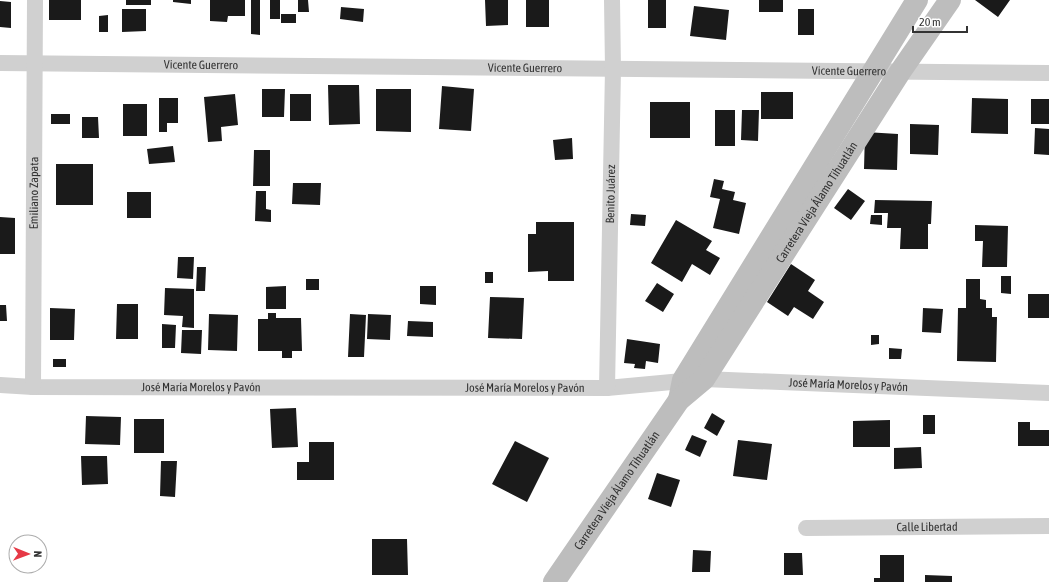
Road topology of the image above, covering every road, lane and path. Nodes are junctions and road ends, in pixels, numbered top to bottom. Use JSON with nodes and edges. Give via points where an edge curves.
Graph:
{"nodes":[{"id":1,"x":35,"y":0,"type":"edge"},
{"id":2,"x":612,"y":0,"type":"edge"},
{"id":3,"x":917,"y":0,"type":"edge"},
{"id":4,"x":950,"y":0,"type":"edge"},
{"id":5,"x":35,"y":63,"type":"junction"},
{"id":6,"x":0,"y":64,"type":"edge"},
{"id":7,"x":613,"y":69,"type":"junction"},
{"id":8,"x":873,"y":72,"type":"junction"},
{"id":9,"x":900,"y":72,"type":"junction"},
{"id":10,"x":1049,"y":73,"type":"edge"},
{"id":11,"x":704,"y":379,"type":"junction"},
{"id":12,"x":0,"y":385,"type":"edge"},
{"id":13,"x":33,"y":387,"type":"junction"},
{"id":14,"x":607,"y":388,"type":"junction"},
{"id":15,"x":681,"y":390,"type":"junction"},
{"id":16,"x":1049,"y":393,"type":"edge"},
{"id":17,"x":1049,"y":526,"type":"edge"},
{"id":18,"x":806,"y":528,"type":"dead end"},
{"id":19,"x":554,"y":582,"type":"edge"}],
"edges":[{"from":1,"to":5,"type":"street","name":"Emiliano Zapata"},
{"from":2,"to":7,"type":"street","name":"Benito Juárez"},
{"from":3,"to":8,"type":"main road","name":"Carretera Vieja Álamo Tihuatlán"},
{"from":4,"to":9,"type":"main road","name":"Carretera Vieja Álamo Tihuatlán"},
{"from":5,"to":6,"type":"street","name":"Vicente Guerrero"},
{"from":5,"to":7,"type":"street","name":"Vicente Guerrero"},
{"from":5,"to":13,"type":"street","name":"Emiliano Zapata"},
{"from":7,"to":8,"type":"street","name":"Vicente Guerrero"},
{"from":7,"to":14,"type":"street","name":"Benito Juárez"},
{"from":8,"to":9,"type":"street","name":"Vicente Guerrero"},
{"from":8,"to":15,"type":"main road","name":"Carretera Vieja Álamo Tihuatlán"},
{"from":9,"to":10,"type":"street","name":"Vicente Guerrero"},
{"from":9,"to":11,"type":"main road","name":"Carretera Vieja Álamo Tihuatlán"},
{"from":11,"to":15,"type":"main road","name":"Carretera Vieja Álamo Tihuatlán"},
{"from":11,"to":16,"type":"street","name":"José María Morelos y Pavón"},
{"from":12,"to":13,"type":"street","name":"José María Morelos y Pavón"},
{"from":13,"to":14,"type":"street","name":"José María Morelos y Pavón"},
{"from":14,"to":15,"type":"street","name":"José María Morelos y Pavón"},
{"from":15,"to":19,"type":"main road","name":"Carretera Vieja Álamo Tihuatlán"},
{"from":17,"to":18,"type":"street","name":"Calle Libertad"}]}
